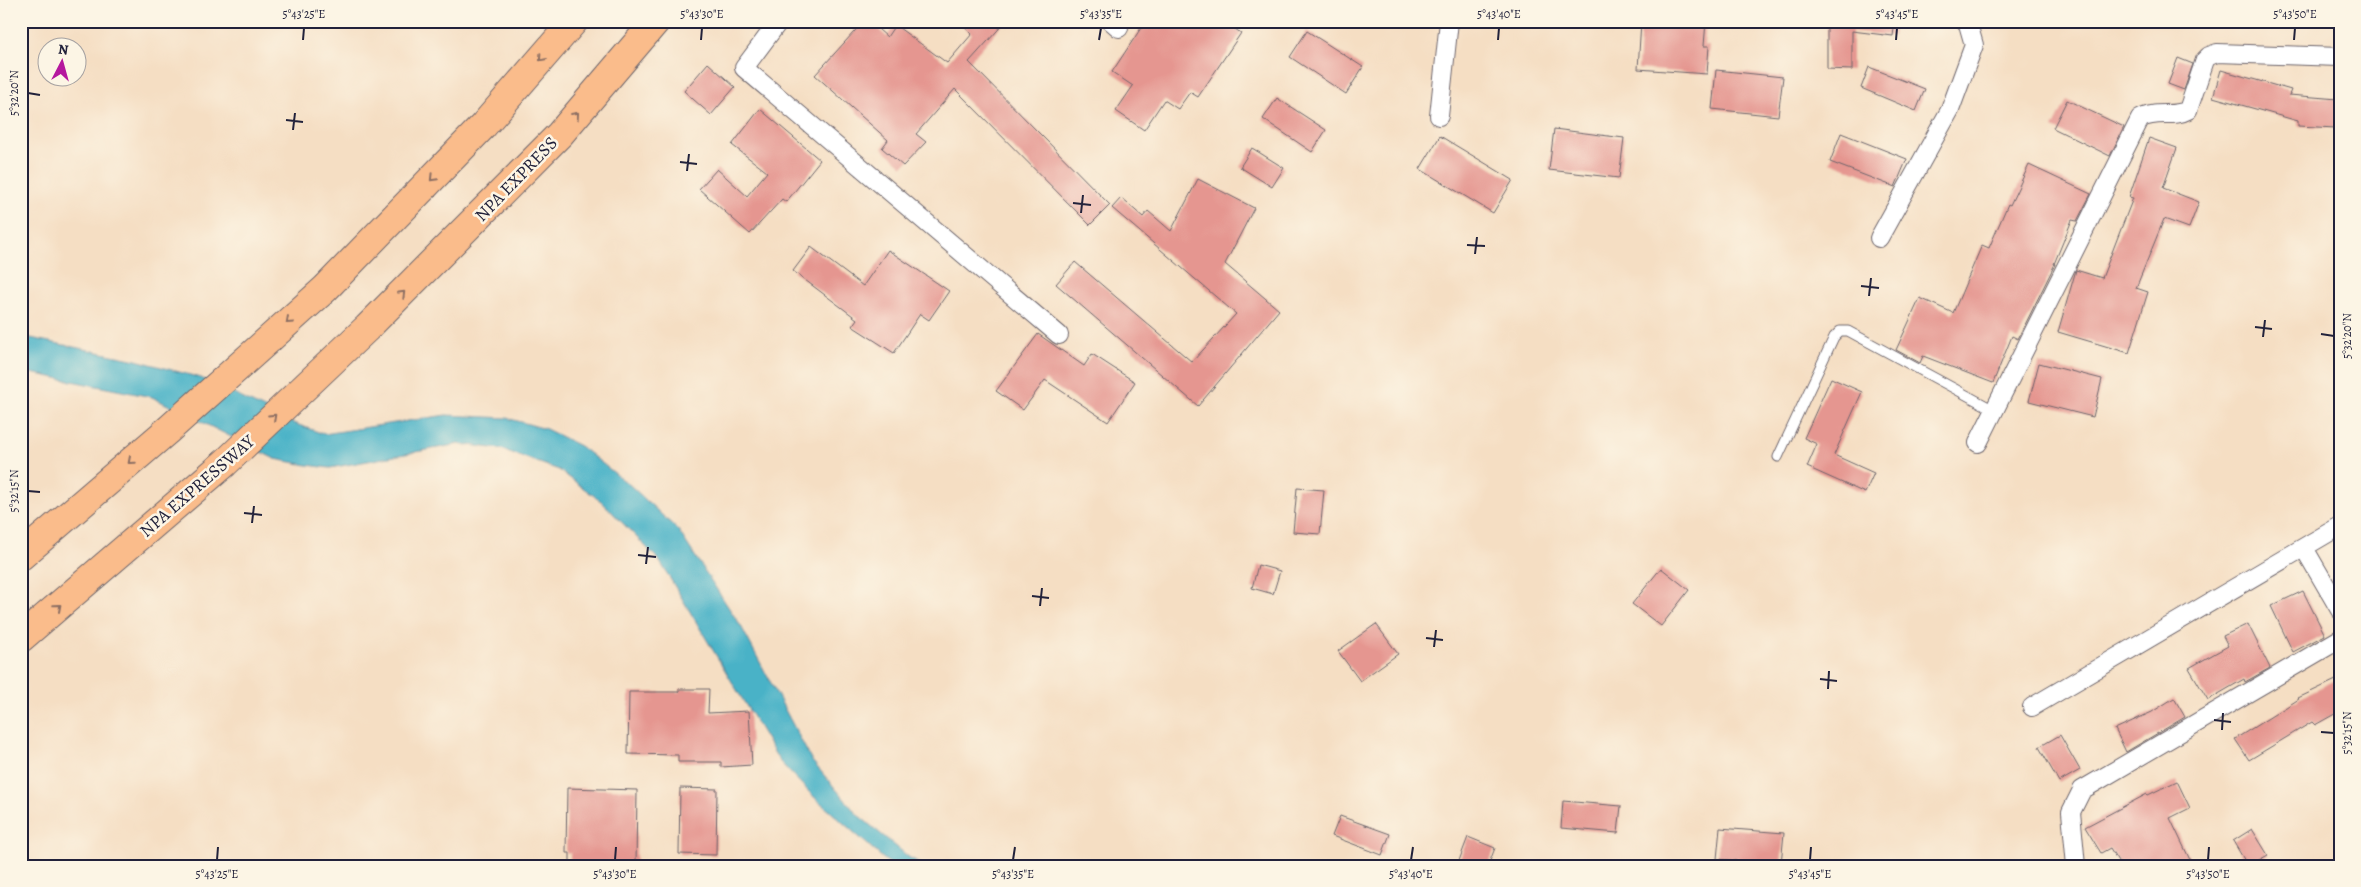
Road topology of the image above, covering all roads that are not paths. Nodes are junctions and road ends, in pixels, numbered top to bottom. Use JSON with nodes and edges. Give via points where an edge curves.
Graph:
{"nodes":[{"id":1,"x":574,"y":21,"type":"edge"},
{"id":2,"x":656,"y":21,"type":"edge"},
{"id":3,"x":779,"y":21,"type":"edge"},
{"id":4,"x":1449,"y":21,"type":"edge"},
{"id":5,"x":1965,"y":21,"type":"edge"},
{"id":6,"x":2340,"y":57,"type":"edge"},
{"id":7,"x":1440,"y":116,"type":"dead end"},
{"id":8,"x":1879,"y":238,"type":"dead end"},
{"id":9,"x":368,"y":328,"type":"joint"},
{"id":10,"x":1059,"y":335,"type":"dead end"},
{"id":11,"x":1994,"y":410,"type":"junction"},
{"id":12,"x":1978,"y":443,"type":"dead end"},
{"id":13,"x":1778,"y":457,"type":"dead end"},
{"id":14,"x":2340,"y":526,"type":"edge"},
{"id":15,"x":2304,"y":548,"type":"junction"},
{"id":16,"x":21,"y":556,"type":"edge"},
{"id":17,"x":2340,"y":610,"type":"edge"},
{"id":18,"x":21,"y":638,"type":"edge"},
{"id":19,"x":2340,"y":639,"type":"edge"},
{"id":20,"x":2032,"y":706,"type":"dead end"},
{"id":21,"x":2076,"y":866,"type":"edge"}],
"edges":[{"from":1,"to":16,"type":"main road","one_way":true,"via":[[483,126],[325,289]]},
{"from":9,"to":2,"type":"main road","name":"NPA EXPRESS","one_way":true,"via":[[560,134]]},
{"from":3,"to":10,"type":"street","via":[[744,68]]},
{"from":4,"to":7,"type":"street"},
{"from":5,"to":8,"type":"street","via":[[1974,45],[1950,110]]},
{"from":6,"to":11,"type":"street","via":[[2216,53],[2205,60],[2188,110],[2183,113],[2147,114],[2140,119]]},
{"from":18,"to":9,"type":"main road","name":"NPA EXPRESSWAY","one_way":true,"via":[[225,463]]},
{"from":11,"to":12,"type":"street"},
{"from":11,"to":13,"type":"lane","via":[[1848,331],[1840,331],[1834,337]]},
{"from":14,"to":15,"type":"street"},
{"from":15,"to":17,"type":"street"},
{"from":15,"to":20,"type":"street"},
{"from":19,"to":21,"type":"street","via":[[2082,790],[2071,812]]}]}
